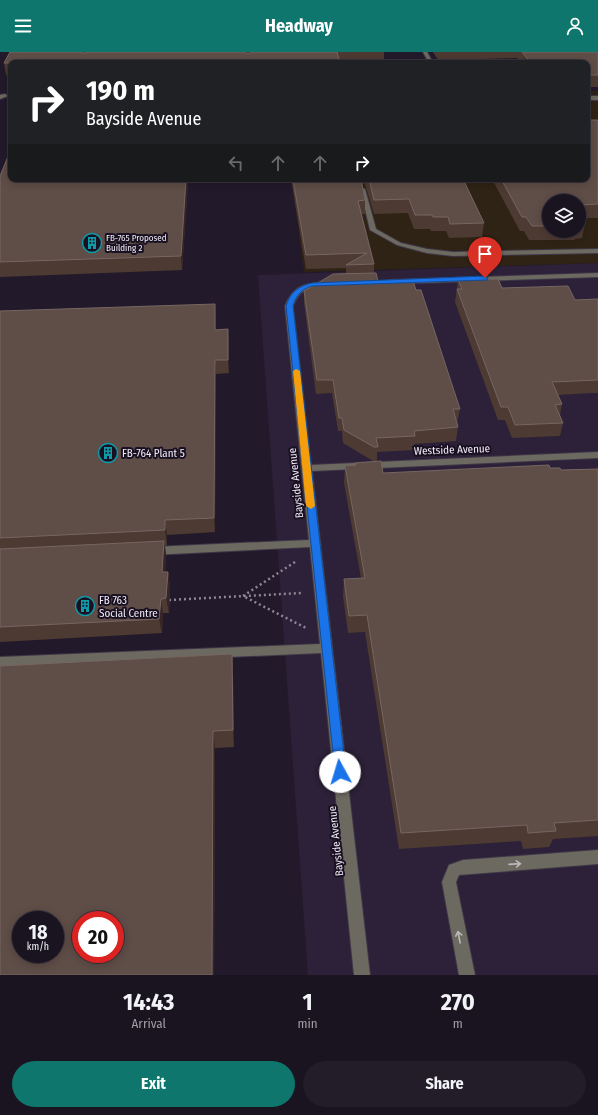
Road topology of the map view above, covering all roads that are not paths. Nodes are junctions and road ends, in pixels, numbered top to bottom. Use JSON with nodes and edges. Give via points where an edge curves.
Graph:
{"nodes":[{"id":1,"x":361,"y":184,"type":"edge"},
{"id":2,"x":598,"y":250,"type":"edge"},
{"id":3,"x":598,"y":275,"type":"edge"},
{"id":4,"x":375,"y":282,"type":"edge"},
{"id":5,"x":336,"y":284,"type":"edge"},
{"id":6,"x":598,"y":455,"type":"edge"},
{"id":7,"x":307,"y":468,"type":"junction"},
{"id":8,"x":315,"y":546,"type":"junction"},
{"id":9,"x":142,"y":551,"type":"edge"},
{"id":10,"x":326,"y":643,"type":"junction"},
{"id":11,"x":0,"y":662,"type":"edge"},
{"id":12,"x":598,"y":857,"type":"edge"},
{"id":13,"x":362,"y":975,"type":"edge"},
{"id":14,"x":467,"y":975,"type":"edge"}],
"edges":[{"from":1,"to":2,"type":"lane","via":[[373,230],[399,244],[453,254]]},
{"from":3,"to":4,"type":"lane"},
{"from":5,"to":7,"type":"lane","name":"Bayside Avenue","via":[[312,284],[302,287],[292,297],[290,306]]},
{"from":6,"to":7,"type":"lane","name":"Westside Avenue"},
{"from":7,"to":8,"type":"lane","name":"Bayside Avenue"},
{"from":8,"to":9,"type":"lane"},
{"from":8,"to":10,"type":"lane","name":"Bayside Avenue"},
{"from":10,"to":11,"type":"lane"},
{"from":10,"to":13,"type":"lane","name":"Bayside Avenue"},
{"from":14,"to":12,"type":"lane","one_way":true,"via":[[449,882],[454,870],[463,867]]}]}
